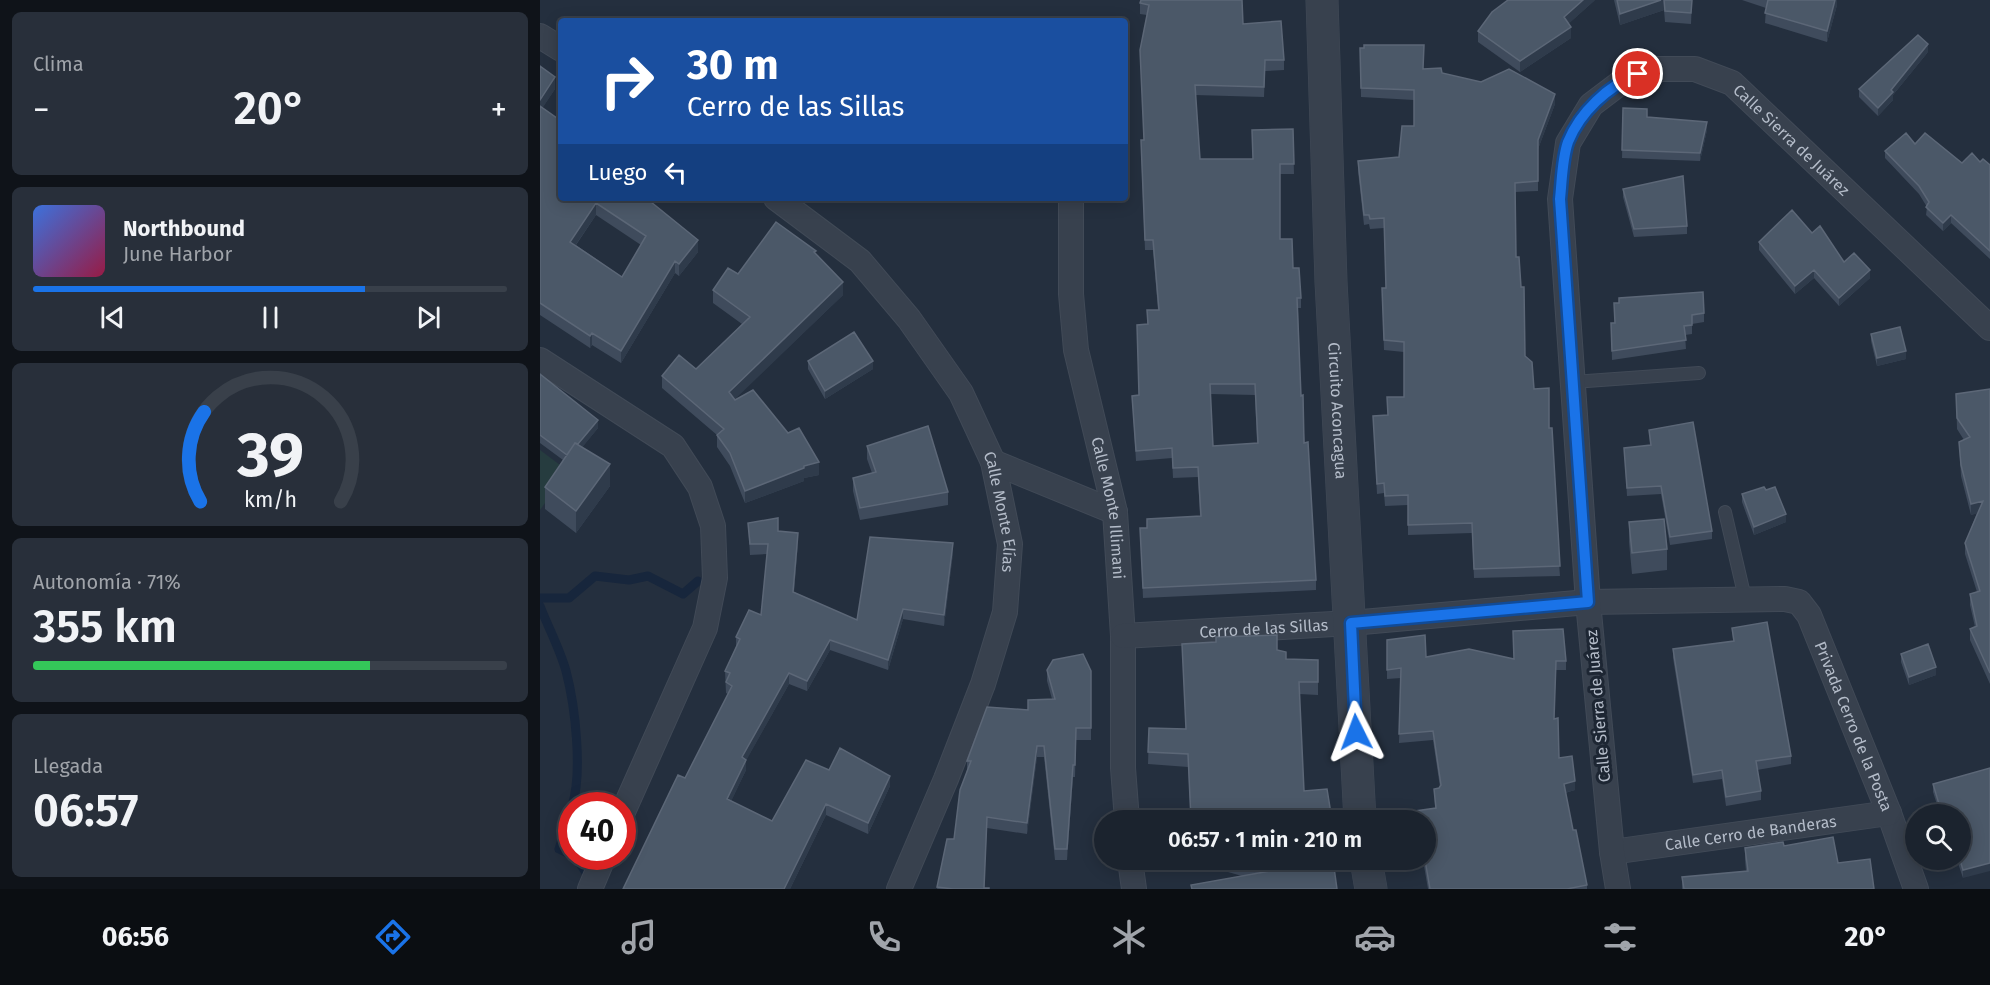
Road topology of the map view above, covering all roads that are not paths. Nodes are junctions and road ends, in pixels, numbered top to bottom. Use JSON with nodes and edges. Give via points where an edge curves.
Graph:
{"nodes":[{"id":1,"x":1322,"y":0,"type":"edge"},
{"id":2,"x":540,"y":36,"type":"edge"},
{"id":3,"x":558,"y":47,"type":"edge"},
{"id":4,"x":780,"y":201,"type":"edge"},
{"id":5,"x":1071,"y":201,"type":"edge"},
{"id":6,"x":1990,"y":328,"type":"edge"},
{"id":7,"x":540,"y":360,"type":"edge"},
{"id":8,"x":1699,"y":373,"type":"dead end"},
{"id":9,"x":1573,"y":382,"type":"junction"},
{"id":10,"x":993,"y":462,"type":"junction"},
{"id":11,"x":1115,"y":512,"type":"junction"},
{"id":12,"x":1725,"y":512,"type":"dead end"},
{"id":13,"x":1744,"y":598,"type":"junction"},
{"id":14,"x":1588,"y":602,"type":"junction"},
{"id":15,"x":1799,"y":602,"type":"joint"},
{"id":16,"x":1351,"y":623,"type":"junction"},
{"id":17,"x":1123,"y":636,"type":"junction"},
{"id":18,"x":632,"y":792,"type":"edge"},
{"id":19,"x":1126,"y":810,"type":"edge"},
{"id":20,"x":1360,"y":810,"type":"edge"},
{"id":21,"x":1889,"y":813,"type":"junction"},
{"id":22,"x":1612,"y":852,"type":"junction"},
{"id":23,"x":598,"y":870,"type":"edge"},
{"id":24,"x":1131,"y":870,"type":"edge"},
{"id":25,"x":1368,"y":870,"type":"edge"},
{"id":26,"x":902,"y":886,"type":"edge"},
{"id":27,"x":590,"y":889,"type":"edge"},
{"id":28,"x":1134,"y":889,"type":"edge"},
{"id":29,"x":1371,"y":889,"type":"edge"},
{"id":30,"x":1618,"y":889,"type":"edge"},
{"id":31,"x":1916,"y":889,"type":"edge"}],
"edges":[{"from":1,"to":16,"type":"street","name":"Circuito Aconcagua","via":[[1331,282]]},
{"from":2,"to":3,"type":"street"},
{"from":4,"to":10,"type":"street","name":"Calle Monte Elías","via":[[860,261],[909,319],[961,393]]},
{"from":5,"to":11,"type":"street","name":"Calle Monte Illimani","via":[[1071,294],[1076,350]]},
{"from":6,"to":9,"type":"street","name":"Calle Sierra de Juárez","via":[[1732,83],[1695,69],[1652,69],[1624,80],[1592,105],[1568,143],[1560,199]]},
{"from":7,"to":18,"type":"street","via":[[673,446],[700,487],[713,526],[715,578],[705,628]]},
{"from":8,"to":9,"type":"lane"},
{"from":9,"to":14,"type":"street","name":"Calle Sierra de Juárez"},
{"from":10,"to":11,"type":"street"},
{"from":10,"to":26,"type":"street","name":"Calle Monte Elías","via":[[1010,544],[1005,612],[982,684]]},
{"from":11,"to":17,"type":"street","name":"Calle Monte Illimani"},
{"from":12,"to":13,"type":"lane"},
{"from":13,"to":14,"type":"street","name":"Cerro de las Sillas"},
{"from":13,"to":15,"type":"street","name":"Cerro de las Sillas"},
{"from":14,"to":16,"type":"street","name":"Cerro de las Sillas"},
{"from":14,"to":22,"type":"street","name":"Calle Sierra de Juárez"},
{"from":15,"to":21,"type":"street","name":"Privada Cerro de la Posta","via":[[1809,615]]},
{"from":16,"to":17,"type":"street","name":"Cerro de las Sillas"},
{"from":16,"to":20,"type":"street","name":"Circuito Aconcagua"},
{"from":17,"to":19,"type":"street","name":"Calle Monte Illimani"},
{"from":21,"to":22,"type":"street","name":"Calle Cerro de Banderas"},
{"from":21,"to":31,"type":"street","name":"Privada Cerro de la Posta"},
{"from":22,"to":30,"type":"street","name":"Calle Sierra de Juárez"},
{"from":23,"to":27,"type":"street"},
{"from":24,"to":28,"type":"street"},
{"from":25,"to":29,"type":"street"}]}
